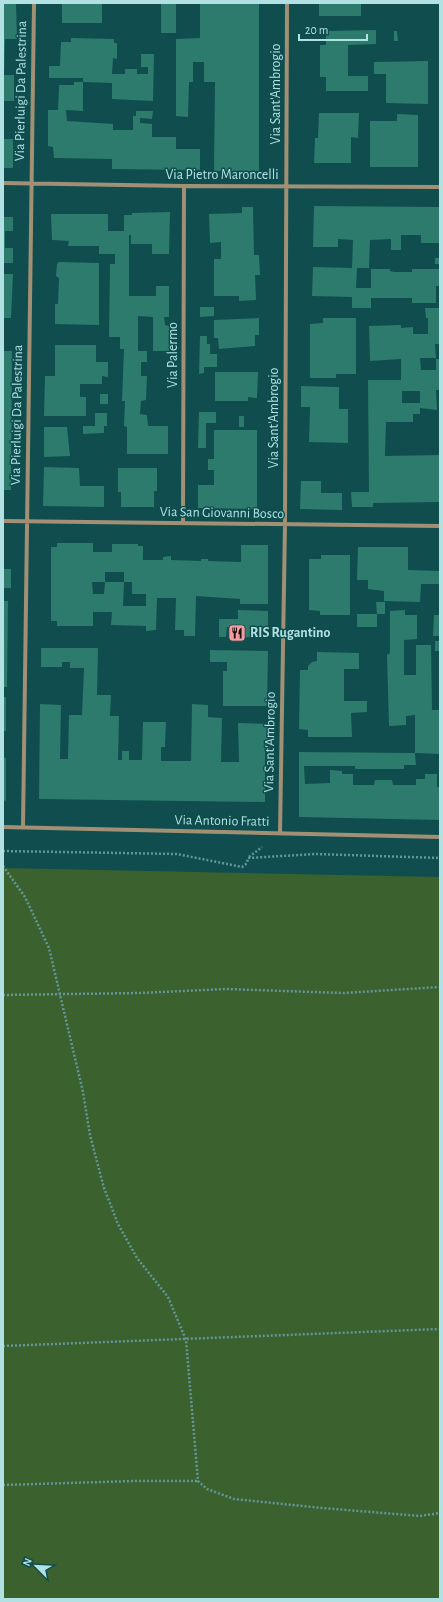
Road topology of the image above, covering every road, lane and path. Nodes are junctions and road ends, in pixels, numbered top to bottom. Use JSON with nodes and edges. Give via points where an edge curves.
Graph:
{"nodes":[{"id":1,"x":34,"y":3,"type":"edge"},
{"id":2,"x":287,"y":3,"type":"edge"},
{"id":3,"x":3,"y":183,"type":"edge"},
{"id":4,"x":31,"y":183,"type":"junction"},
{"id":5,"x":184,"y":186,"type":"junction"},
{"id":6,"x":287,"y":186,"type":"junction"},
{"id":7,"x":440,"y":187,"type":"edge"},
{"id":8,"x":3,"y":521,"type":"edge"},
{"id":9,"x":26,"y":522,"type":"junction"},
{"id":10,"x":184,"y":523,"type":"junction"},
{"id":11,"x":285,"y":524,"type":"junction"},
{"id":12,"x":440,"y":526,"type":"edge"},
{"id":13,"x":3,"y":827,"type":"edge"},
{"id":14,"x":22,"y":827,"type":"junction"},
{"id":15,"x":280,"y":833,"type":"junction"},
{"id":16,"x":440,"y":836,"type":"edge"},
{"id":17,"x":3,"y":850,"type":"edge"},
{"id":18,"x":440,"y":858,"type":"edge"},
{"id":19,"x":3,"y":866,"type":"edge"},
{"id":20,"x":440,"y":987,"type":"edge"},
{"id":21,"x":3,"y":995,"type":"edge"},
{"id":22,"x":61,"y":996,"type":"junction"},
{"id":23,"x":440,"y":1329,"type":"edge"},
{"id":24,"x":186,"y":1340,"type":"junction"},
{"id":25,"x":3,"y":1346,"type":"edge"},
{"id":26,"x":198,"y":1481,"type":"junction"},
{"id":27,"x":3,"y":1485,"type":"edge"},
{"id":28,"x":440,"y":1513,"type":"edge"}],
"edges":[{"from":1,"to":4,"type":"street","name":"Via Pierluigi Da Palestrina"},
{"from":2,"to":6,"type":"street","name":"Via Sant'Ambrogio"},
{"from":3,"to":4,"type":"street","name":"Via Pietro Maroncelli"},
{"from":4,"to":5,"type":"street","name":"Via Pietro Maroncelli"},
{"from":4,"to":9,"type":"street","name":"Via Pierluigi Da Palestrina"},
{"from":5,"to":6,"type":"street","name":"Via Pietro Maroncelli"},
{"from":5,"to":10,"type":"street","name":"Via Palermo"},
{"from":6,"to":7,"type":"street","name":"Via Pietro Maroncelli"},
{"from":6,"to":11,"type":"street","name":"Via Sant'Ambrogio"},
{"from":8,"to":9,"type":"street","name":"Via San Giovanni Bosco"},
{"from":9,"to":10,"type":"street","name":"Via San Giovanni Bosco"},
{"from":9,"to":14,"type":"street","name":"Via Pierluigi Da Palestrina"},
{"from":10,"to":11,"type":"street","name":"Via San Giovanni Bosco"},
{"from":11,"to":12,"type":"street","name":"Via San Giovanni Bosco"},
{"from":11,"to":15,"type":"street","name":"Via Sant'Ambrogio"},
{"from":13,"to":14,"type":"street","name":"Via Antonio Fratti"},
{"from":14,"to":15,"type":"street","name":"Via Antonio Fratti"},
{"from":15,"to":16,"type":"street","name":"Via Antonio Fratti"},
{"from":17,"to":18,"type":"path","via":[[177,854],[242,867],[248,858],[316,854]]},
{"from":19,"to":22,"type":"path","via":[[25,897],[49,948]]},
{"from":20,"to":22,"type":"path","via":[[343,993],[226,989]]},
{"from":21,"to":22,"type":"path"},
{"from":22,"to":24,"type":"path","via":[[90,1135],[104,1188],[118,1224],[137,1258],[168,1297]]},
{"from":23,"to":24,"type":"path"},
{"from":24,"to":25,"type":"path"},
{"from":24,"to":26,"type":"path"},
{"from":26,"to":27,"type":"path"},
{"from":26,"to":28,"type":"path","via":[[207,1488],[234,1499],[412,1515]]}]}
